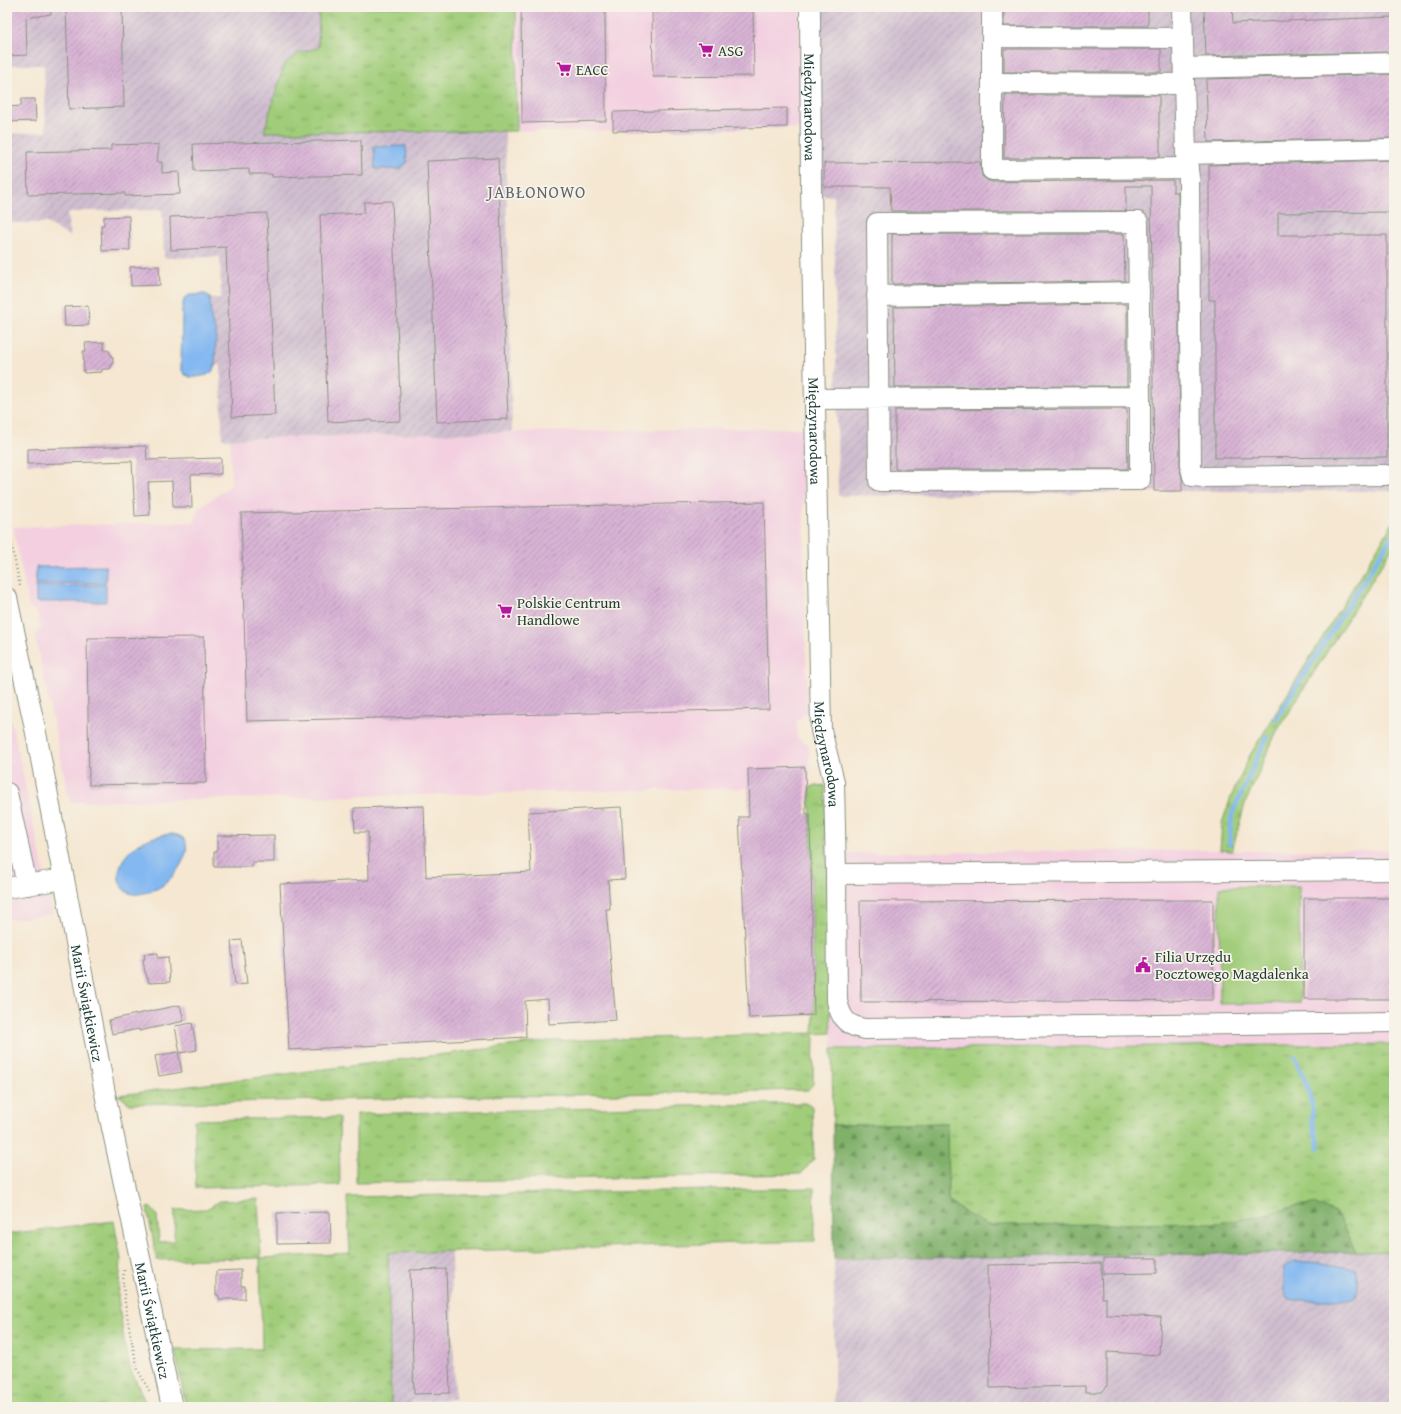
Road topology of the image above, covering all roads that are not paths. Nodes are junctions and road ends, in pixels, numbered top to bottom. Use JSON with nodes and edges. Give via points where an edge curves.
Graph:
{"nodes":[{"id":1,"x":810,"y":7,"type":"edge"},
{"id":2,"x":992,"y":7,"type":"edge"},
{"id":3,"x":1182,"y":7,"type":"edge"},
{"id":4,"x":992,"y":37,"type":"junction"},
{"id":5,"x":1183,"y":38,"type":"junction"},
{"id":6,"x":1394,"y":63,"type":"edge"},
{"id":7,"x":1184,"y":76,"type":"junction"},
{"id":8,"x":992,"y":83,"type":"junction"},
{"id":9,"x":1394,"y":149,"type":"edge"},
{"id":10,"x":1187,"y":161,"type":"junction"},
{"id":11,"x":1139,"y":292,"type":"junction"},
{"id":12,"x":877,"y":296,"type":"junction"},
{"id":13,"x":1140,"y":397,"type":"junction"},
{"id":14,"x":878,"y":399,"type":"junction"},
{"id":15,"x":815,"y":400,"type":"junction"},
{"id":16,"x":1386,"y":475,"type":"dead end"},
{"id":17,"x":7,"y":598,"type":"edge"},
{"id":18,"x":7,"y":793,"type":"edge"},
{"id":19,"x":1394,"y":870,"type":"edge"},
{"id":20,"x":836,"y":874,"type":"junction"},
{"id":21,"x":64,"y":879,"type":"junction"},
{"id":22,"x":27,"y":884,"type":"junction"},
{"id":23,"x":7,"y":888,"type":"edge"},
{"id":24,"x":1394,"y":1022,"type":"edge"},
{"id":25,"x":172,"y":1407,"type":"edge"}],
"edges":[{"from":1,"to":15,"type":"street","name":"Międzynarodowa"},
{"from":2,"to":4,"type":"street"},
{"from":3,"to":5,"type":"street"},
{"from":4,"to":5,"type":"street"},
{"from":4,"to":8,"type":"street"},
{"from":5,"to":7,"type":"street"},
{"from":6,"to":7,"type":"street"},
{"from":7,"to":8,"type":"street"},
{"from":7,"to":10,"type":"street"},
{"from":8,"to":10,"type":"street","via":[[992,170]]},
{"from":9,"to":10,"type":"street"},
{"from":10,"to":16,"type":"street","via":[[1190,185],[1190,468],[1193,476]]},
{"from":11,"to":12,"type":"street"},
{"from":11,"to":12,"type":"street","via":[[1138,222],[877,223]]},
{"from":11,"to":13,"type":"street"},
{"from":12,"to":14,"type":"street"},
{"from":13,"to":14,"type":"street"},
{"from":13,"to":14,"type":"street","via":[[1140,480],[878,481]]},
{"from":14,"to":15,"type":"street"},
{"from":15,"to":20,"type":"street","name":"Międzynarodowa","via":[[821,730],[834,782]]},
{"from":17,"to":21,"type":"street","name":"Marii Świątkiewicz"},
{"from":18,"to":22,"type":"street"},
{"from":19,"to":20,"type":"street"},
{"from":20,"to":24,"type":"street","name":"Międzynarodowa","via":[[837,1002],[843,1018],[856,1028]]},
{"from":21,"to":22,"type":"street"},
{"from":21,"to":25,"type":"street","name":"Marii Świątkiewicz","via":[[109,1114]]},
{"from":22,"to":23,"type":"street"}]}
